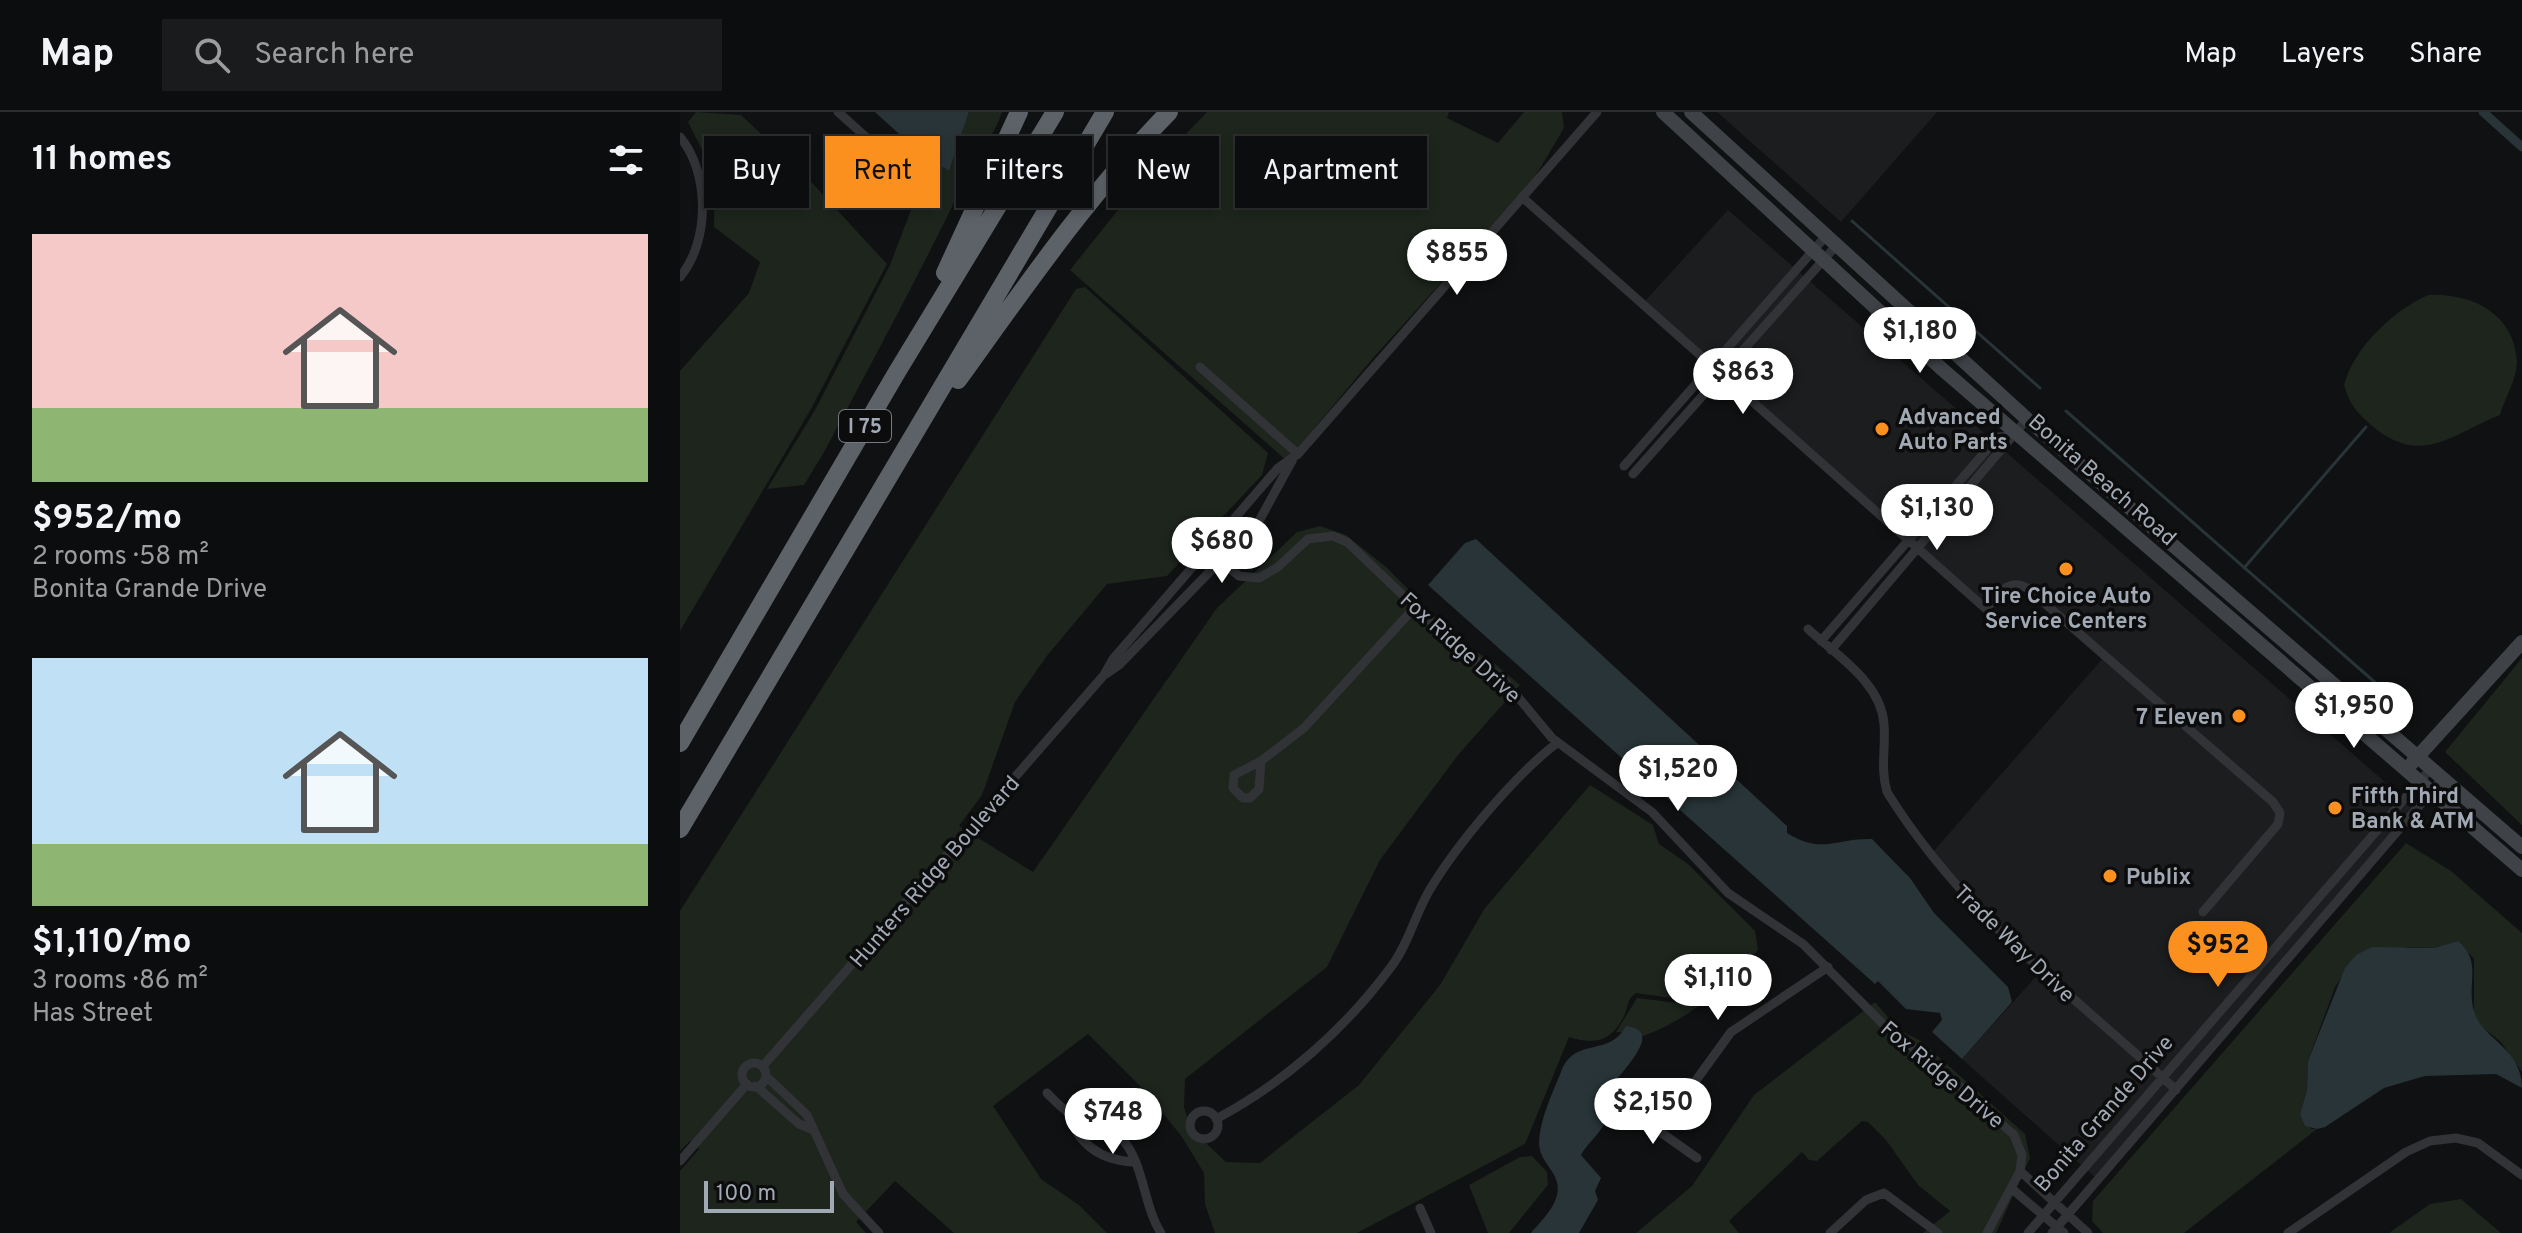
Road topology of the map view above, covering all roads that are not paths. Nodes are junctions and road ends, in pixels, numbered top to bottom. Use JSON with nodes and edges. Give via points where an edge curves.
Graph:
{"nodes":[{"id":1,"x":838,"y":112,"type":"edge"},
{"id":2,"x":1019,"y":112,"type":"edge"},
{"id":3,"x":1055,"y":112,"type":"edge"},
{"id":4,"x":1105,"y":112,"type":"edge"},
{"id":5,"x":1169,"y":112,"type":"edge"},
{"id":6,"x":1597,"y":112,"type":"edge"},
{"id":7,"x":1663,"y":112,"type":"edge"},
{"id":8,"x":1691,"y":112,"type":"edge"},
{"id":9,"x":864,"y":136,"type":"edge"},
{"id":10,"x":680,"y":137,"type":"edge"},
{"id":11,"x":1522,"y":197,"type":"junction"},
{"id":12,"x":1830,"y":242,"type":"junction"},
{"id":13,"x":1818,"y":255,"type":"junction"},
{"id":14,"x":680,"y":277,"type":"edge"},
{"id":15,"x":1713,"y":364,"type":"junction"},
{"id":16,"x":1200,"y":367,"type":"dead end"},
{"id":17,"x":897,"y":372,"type":"junction"},
{"id":18,"x":1722,"y":374,"type":"junction"},
{"id":19,"x":2027,"y":419,"type":"junction"},
{"id":20,"x":2012,"y":434,"type":"junction"},
{"id":21,"x":905,"y":448,"type":"junction"},
{"id":22,"x":1295,"y":457,"type":"junction"},
{"id":23,"x":1624,"y":466,"type":"dead end"},
{"id":24,"x":1633,"y":474,"type":"dead end"},
{"id":25,"x":1907,"y":541,"type":"junction"},
{"id":26,"x":1207,"y":549,"type":"junction"},
{"id":27,"x":1917,"y":550,"type":"junction"},
{"id":28,"x":1222,"y":562,"type":"junction"},
{"id":29,"x":1415,"y":607,"type":"junction"},
{"id":30,"x":1808,"y":629,"type":"dead end"},
{"id":31,"x":1821,"y":641,"type":"junction"},
{"id":32,"x":2522,"y":642,"type":"edge"},
{"id":33,"x":1831,"y":650,"type":"junction"},
{"id":34,"x":1104,"y":675,"type":"junction"},
{"id":35,"x":680,"y":743,"type":"edge"},
{"id":36,"x":1557,"y":743,"type":"junction"},
{"id":37,"x":2419,"y":756,"type":"junction"},
{"id":38,"x":1261,"y":761,"type":"dead end"},
{"id":39,"x":2407,"y":769,"type":"junction"},
{"id":40,"x":2438,"y":772,"type":"junction"},
{"id":41,"x":2426,"y":786,"type":"junction"},
{"id":42,"x":680,"y":829,"type":"edge"},
{"id":43,"x":2522,"y":847,"type":"edge"},
{"id":44,"x":2522,"y":870,"type":"edge"},
{"id":45,"x":2203,"y":912,"type":"dead end"},
{"id":46,"x":1828,"y":967,"type":"junction"},
{"id":47,"x":764,"y":1071,"type":"junction"},
{"id":48,"x":2163,"y":1078,"type":"junction"},
{"id":49,"x":751,"y":1085,"type":"junction"},
{"id":50,"x":2176,"y":1090,"type":"junction"},
{"id":51,"x":1047,"y":1093,"type":"dead end"},
{"id":52,"x":1628,"y":1109,"type":"dead end"},
{"id":53,"x":1068,"y":1113,"type":"junction"},
{"id":54,"x":1216,"y":1119,"type":"dead end"},
{"id":55,"x":811,"y":1129,"type":"junction"},
{"id":56,"x":1660,"y":1130,"type":"junction"},
{"id":57,"x":1697,"y":1158,"type":"dead end"},
{"id":58,"x":680,"y":1161,"type":"edge"},
{"id":59,"x":1133,"y":1162,"type":"junction"},
{"id":60,"x":2020,"y":1171,"type":"junction"},
{"id":61,"x":2522,"y":1175,"type":"edge"},
{"id":62,"x":2011,"y":1188,"type":"junction"},
{"id":63,"x":2055,"y":1202,"type":"junction"},
{"id":64,"x":1420,"y":1208,"type":"dead end"},
{"id":65,"x":2069,"y":1214,"type":"junction"},
{"id":66,"x":2044,"y":1215,"type":"junction"},
{"id":67,"x":2058,"y":1231,"type":"edge"},
{"id":68,"x":879,"y":1233,"type":"edge"},
{"id":69,"x":1161,"y":1233,"type":"edge"},
{"id":70,"x":1431,"y":1233,"type":"edge"},
{"id":71,"x":1830,"y":1233,"type":"edge"},
{"id":72,"x":1938,"y":1233,"type":"edge"},
{"id":73,"x":1987,"y":1233,"type":"edge"},
{"id":74,"x":2028,"y":1233,"type":"edge"},
{"id":75,"x":2088,"y":1233,"type":"edge"},
{"id":76,"x":2288,"y":1233,"type":"edge"}],
"edges":[{"from":1,"to":9,"type":"street"},
{"from":2,"to":17,"type":"highway"},
{"from":3,"to":17,"type":"highway","number":"I 75"},
{"from":4,"to":21,"type":"highway","number":"I 75"},
{"from":5,"to":21,"type":"highway","via":[[1069,227]]},
{"from":6,"to":11,"type":"street","name":"Hunters Ridge Boulevard"},
{"from":7,"to":13,"type":"street","name":"Bonita Beach Road"},
{"from":8,"to":12,"type":"street","name":"Bonita Beach Road"},
{"from":10,"to":14,"type":"street","via":[[695,162],[701,201],[696,252]]},
{"from":11,"to":15,"type":"street"},
{"from":11,"to":22,"type":"street","name":"Hunters Ridge Boulevard"},
{"from":12,"to":13,"type":"street"},
{"from":12,"to":19,"type":"street","name":"Bonita Beach Road"},
{"from":13,"to":15,"type":"street"},
{"from":13,"to":18,"type":"street"},
{"from":13,"to":20,"type":"street","name":"Bonita Beach Road"},
{"from":15,"to":18,"type":"street"},
{"from":15,"to":23,"type":"street"},
{"from":16,"to":22,"type":"street"},
{"from":17,"to":35,"type":"highway","number":"I 75"},
{"from":18,"to":24,"type":"street"},
{"from":18,"to":25,"type":"street"},
{"from":19,"to":20,"type":"street"},
{"from":19,"to":37,"type":"street","name":"Bonita Beach Road"},
{"from":20,"to":25,"type":"street","via":[[1998,437]]},
{"from":20,"to":27,"type":"street"},
{"from":20,"to":39,"type":"street","name":"Bonita Beach Road"},
{"from":21,"to":42,"type":"highway","number":"I 75"},
{"from":22,"to":26,"type":"street","name":"Hunters Ridge Boulevard","via":[[1278,468]]},
{"from":22,"to":28,"type":"street","name":"Hunters Ridge Boulevard","via":[[1259,521]]},
{"from":25,"to":27,"type":"street"},
{"from":25,"to":31,"type":"street"},
{"from":26,"to":28,"type":"street","name":"Fox Ridge Drive"},
{"from":26,"to":34,"type":"street","name":"Hunters Ridge Boulevard"},
{"from":27,"to":33,"type":"street"},
{"from":27,"to":45,"type":"street","via":[[1986,609],[2006,587],[2027,588],[2278,807],[2278,824]]},
{"from":28,"to":29,"type":"street","name":"Fox Ridge Drive","via":[[1239,576],[1259,578],[1308,539],[1333,536],[1347,542]]},
{"from":28,"to":34,"type":"street","name":"Hunters Ridge Boulevard"},
{"from":29,"to":36,"type":"street","name":"Fox Ridge Drive","via":[[1511,687]]},
{"from":29,"to":38,"type":"street","via":[[1304,728]]},
{"from":30,"to":31,"type":"street","name":"Trade Way Drive"},
{"from":31,"to":33,"type":"street","name":"Trade Way Drive"},
{"from":32,"to":37,"type":"street"},
{"from":33,"to":48,"type":"street","name":"Trade Way Drive","via":[[1877,697],[1884,724],[1881,758],[1887,792],[1952,882],[2039,971]]},
{"from":34,"to":47,"type":"street","name":"Hunters Ridge Boulevard"},
{"from":36,"to":46,"type":"street","name":"Fox Ridge Drive","via":[[1652,812],[1728,893]]},
{"from":36,"to":54,"type":"street","via":[[1520,774],[1433,885],[1393,965],[1355,1009],[1318,1049]]},
{"from":37,"to":39,"type":"street"},
{"from":37,"to":40,"type":"street","name":"Bonita Beach Road"},
{"from":39,"to":41,"type":"street","name":"Bonita Beach Road"},
{"from":40,"to":41,"type":"street","name":"Bonita Grande Drive"},
{"from":40,"to":41,"type":"street","name":"Bonita Grande Drive"},
{"from":40,"to":43,"type":"street","name":"Bonita Beach Road"},
{"from":41,"to":44,"type":"street","name":"Bonita Beach Road"},
{"from":41,"to":48,"type":"street","name":"Bonita Grande Drive"},
{"from":41,"to":50,"type":"street","name":"Bonita Grande Drive"},
{"from":46,"to":56,"type":"street","via":[[1731,1032]]},
{"from":46,"to":60,"type":"street","name":"Fox Ridge Drive","via":[[1888,1029],[2014,1135],[2022,1155]]},
{"from":47,"to":49,"type":"street"},
{"from":47,"to":49,"type":"street","via":[[755,1063],[745,1068],[743,1075]]},
{"from":47,"to":55,"type":"street","via":[[807,1115]]},
{"from":48,"to":50,"type":"street","name":"Trade Way Drive"},
{"from":48,"to":63,"type":"street","name":"Bonita Grande Drive"},
{"from":49,"to":55,"type":"street"},
{"from":49,"to":58,"type":"street"},
{"from":50,"to":65,"type":"street","name":"Bonita Grande Drive"},
{"from":51,"to":53,"type":"street"},
{"from":52,"to":56,"type":"street"},
{"from":53,"to":59,"type":"street","via":[[1087,1117],[1120,1137]]},
{"from":53,"to":59,"type":"street","via":[[1074,1131],[1096,1152]]},
{"from":55,"to":68,"type":"street","via":[[849,1202]]},
{"from":56,"to":57,"type":"street"},
{"from":59,"to":69,"type":"street"},
{"from":60,"to":62,"type":"street"},
{"from":60,"to":63,"type":"street"},
{"from":61,"to":76,"type":"street","via":[[2478,1143],[2456,1138],[2430,1141]]},
{"from":62,"to":66,"type":"street"},
{"from":62,"to":73,"type":"street"},
{"from":63,"to":65,"type":"street"},
{"from":63,"to":66,"type":"street","name":"Bonita Grande Drive"},
{"from":64,"to":70,"type":"street"},
{"from":65,"to":67,"type":"street","name":"Bonita Grande Drive"},
{"from":65,"to":75,"type":"street"},
{"from":66,"to":67,"type":"street"},
{"from":66,"to":74,"type":"street","name":"Bonita Grande Drive"},
{"from":71,"to":72,"type":"street","via":[[1866,1200],[1884,1193]]}]}
